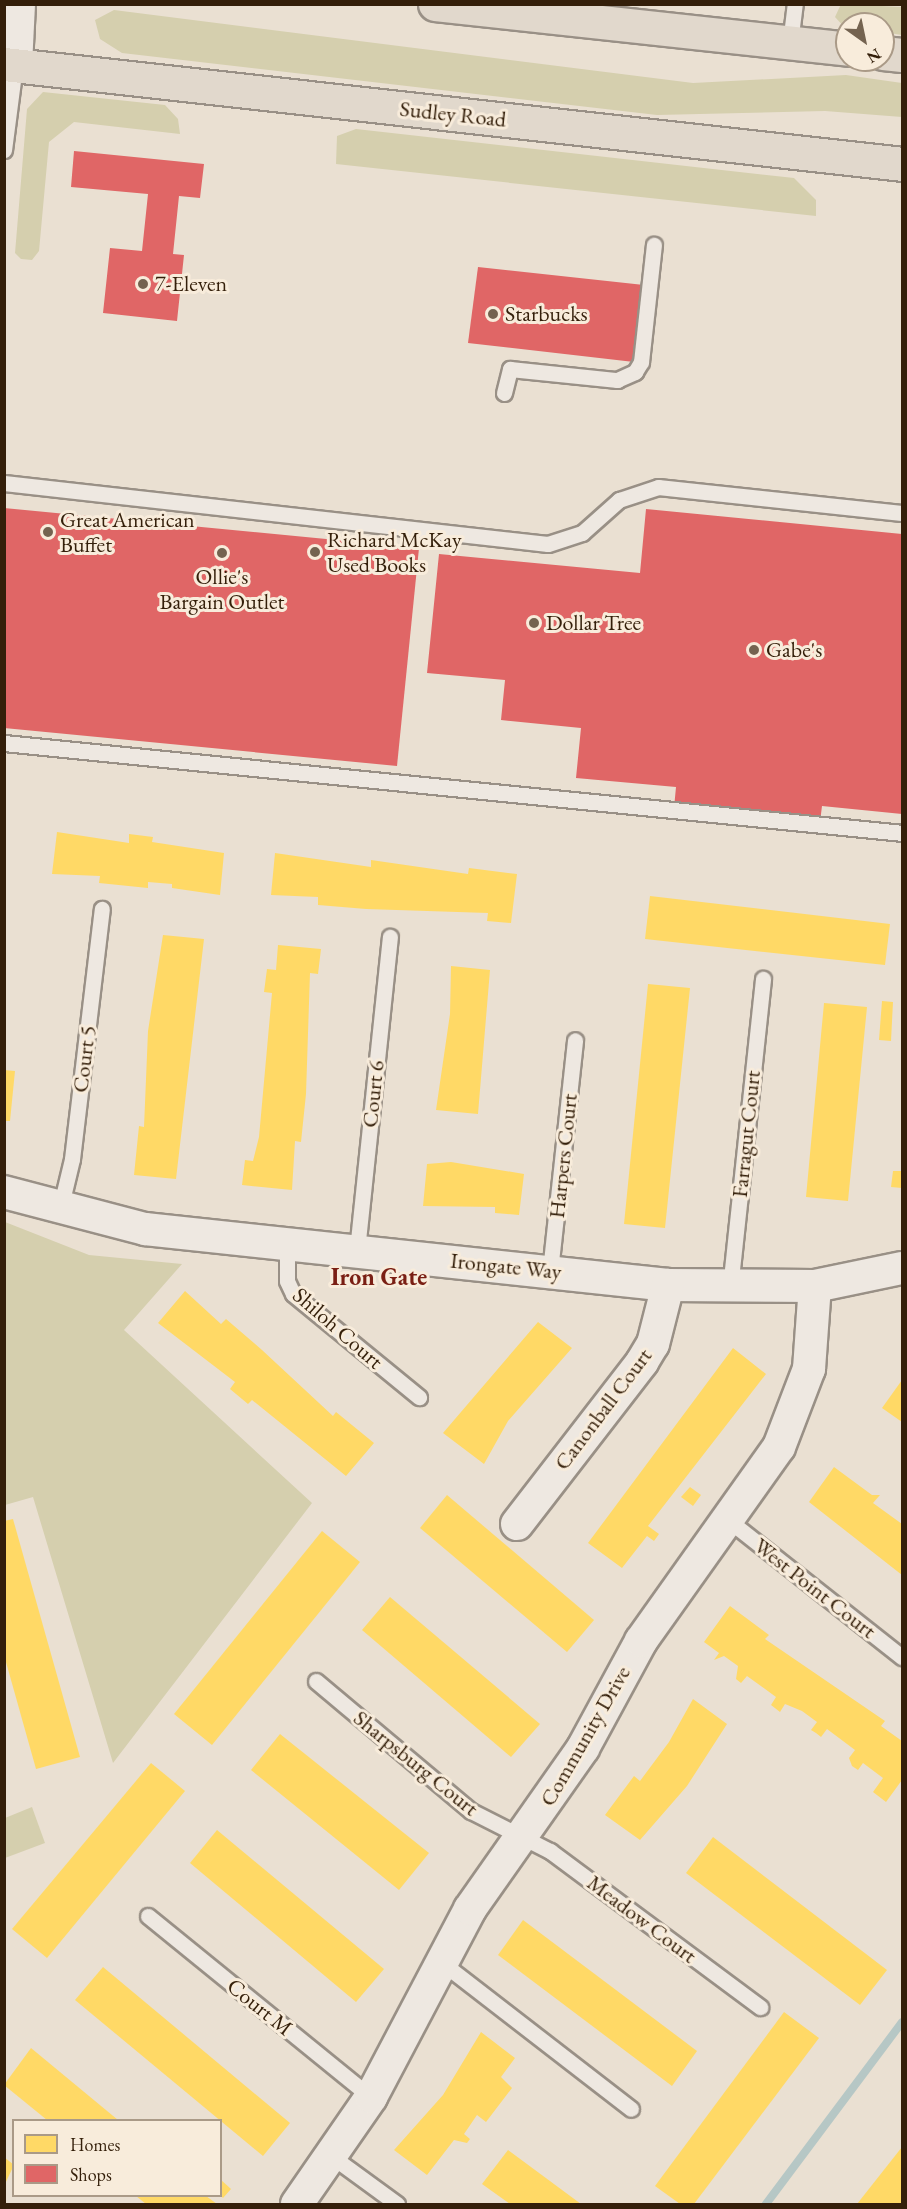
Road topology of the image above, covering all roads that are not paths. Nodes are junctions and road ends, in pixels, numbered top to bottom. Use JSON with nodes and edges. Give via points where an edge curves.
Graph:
{"nodes":[{"id":1,"x":18,"y":4,"type":"edge"},
{"id":2,"x":435,"y":4,"type":"edge"},
{"id":3,"x":795,"y":4,"type":"edge"},
{"id":4,"x":790,"y":43,"type":"junction"},
{"id":5,"x":835,"y":48,"type":"edge"},
{"id":6,"x":10,"y":64,"type":"edge"},
{"id":7,"x":4,"y":150,"type":"edge"},
{"id":8,"x":903,"y":164,"type":"edge"},
{"id":9,"x":654,"y":245,"type":"dead end"},
{"id":10,"x":504,"y":393,"type":"dead end"},
{"id":11,"x":4,"y":483,"type":"edge"},
{"id":12,"x":903,"y":513,"type":"edge"},
{"id":13,"x":4,"y":742,"type":"edge"},
{"id":14,"x":903,"y":833,"type":"edge"},
{"id":15,"x":102,"y":909,"type":"dead end"},
{"id":16,"x":390,"y":937,"type":"dead end"},
{"id":17,"x":763,"y":979,"type":"dead end"},
{"id":18,"x":575,"y":1041,"type":"dead end"},
{"id":19,"x":4,"y":1192,"type":"edge"},
{"id":20,"x":60,"y":1209,"type":"junction"},
{"id":21,"x":287,"y":1245,"type":"junction"},
{"id":22,"x":357,"y":1250,"type":"junction"},
{"id":23,"x":903,"y":1268,"type":"edge"},
{"id":24,"x":550,"y":1271,"type":"junction"},
{"id":25,"x":668,"y":1285,"type":"junction"},
{"id":26,"x":815,"y":1286,"type":"junction"},
{"id":27,"x":730,"y":1288,"type":"junction"},
{"id":28,"x":419,"y":1397,"type":"dead end"},
{"id":29,"x":727,"y":1519,"type":"junction"},
{"id":30,"x":517,"y":1524,"type":"dead end"},
{"id":31,"x":903,"y":1657,"type":"edge"},
{"id":32,"x":316,"y":1681,"type":"dead end"},
{"id":33,"x":522,"y":1838,"type":"junction"},
{"id":34,"x":148,"y":1916,"type":"dead end"},
{"id":35,"x":441,"y":1962,"type":"junction"},
{"id":36,"x":760,"y":2007,"type":"dead end"},
{"id":37,"x":371,"y":2097,"type":"junction"},
{"id":38,"x":631,"y":2109,"type":"dead end"},
{"id":39,"x":334,"y":2157,"type":"junction"},
{"id":40,"x":297,"y":2205,"type":"edge"},
{"id":41,"x":397,"y":2205,"type":"edge"}],
"edges":[{"from":1,"to":6,"type":"street"},
{"from":2,"to":4,"type":"main road"},
{"from":3,"to":4,"type":"lane"},
{"from":4,"to":5,"type":"main road"},
{"from":6,"to":7,"type":"lane"},
{"from":6,"to":8,"type":"main road","name":"Sudley Road"},
{"from":9,"to":10,"type":"lane","via":[[641,362],[635,372],[617,380],[510,369]]},
{"from":11,"to":12,"type":"lane","via":[[548,544],[582,533],[619,500],[658,486]]},
{"from":13,"to":14,"type":"lane"},
{"from":15,"to":20,"type":"lane","name":"Court 5","via":[[72,1159]]},
{"from":16,"to":22,"type":"lane","name":"Court 6"},
{"from":17,"to":27,"type":"lane","name":"Farragut Court"},
{"from":18,"to":24,"type":"lane","name":"Harpers Court"},
{"from":19,"to":20,"type":"street","name":"Irongate Way"},
{"from":20,"to":21,"type":"street","name":"Irongate Way","via":[[145,1229]]},
{"from":21,"to":22,"type":"street","name":"Irongate Way"},
{"from":21,"to":28,"type":"lane","name":"Shiloh Court","via":[[287,1281],[293,1294]]},
{"from":22,"to":24,"type":"street","name":"Irongate Way"},
{"from":23,"to":26,"type":"street","name":"Irongate Way"},
{"from":24,"to":25,"type":"street","name":"Irongate Way"},
{"from":25,"to":27,"type":"street","name":"Irongate Way"},
{"from":25,"to":30,"type":"street","name":"Canonball Court","via":[[653,1344],[642,1362]]},
{"from":26,"to":27,"type":"street","name":"Irongate Way"},
{"from":26,"to":29,"type":"street","name":"Community Drive","via":[[812,1348],[797,1410],[779,1448]]},
{"from":29,"to":31,"type":"lane","name":"West Point Court"},
{"from":29,"to":33,"type":"street","name":"Community Drive","via":[[641,1641],[583,1748]]},
{"from":32,"to":33,"type":"lane","name":"Sharpsburg Court","via":[[471,1811]]},
{"from":33,"to":35,"type":"street","name":"Community Drive","via":[[470,1909]]},
{"from":33,"to":36,"type":"lane","name":"Meadow Court","via":[[550,1851]]},
{"from":34,"to":37,"type":"lane","name":"Court M"},
{"from":35,"to":37,"type":"street","name":"Community Drive"},
{"from":35,"to":38,"type":"lane"},
{"from":37,"to":39,"type":"street","name":"Community Drive"},
{"from":39,"to":40,"type":"street","name":"Community Drive"},
{"from":39,"to":41,"type":"lane"}]}
